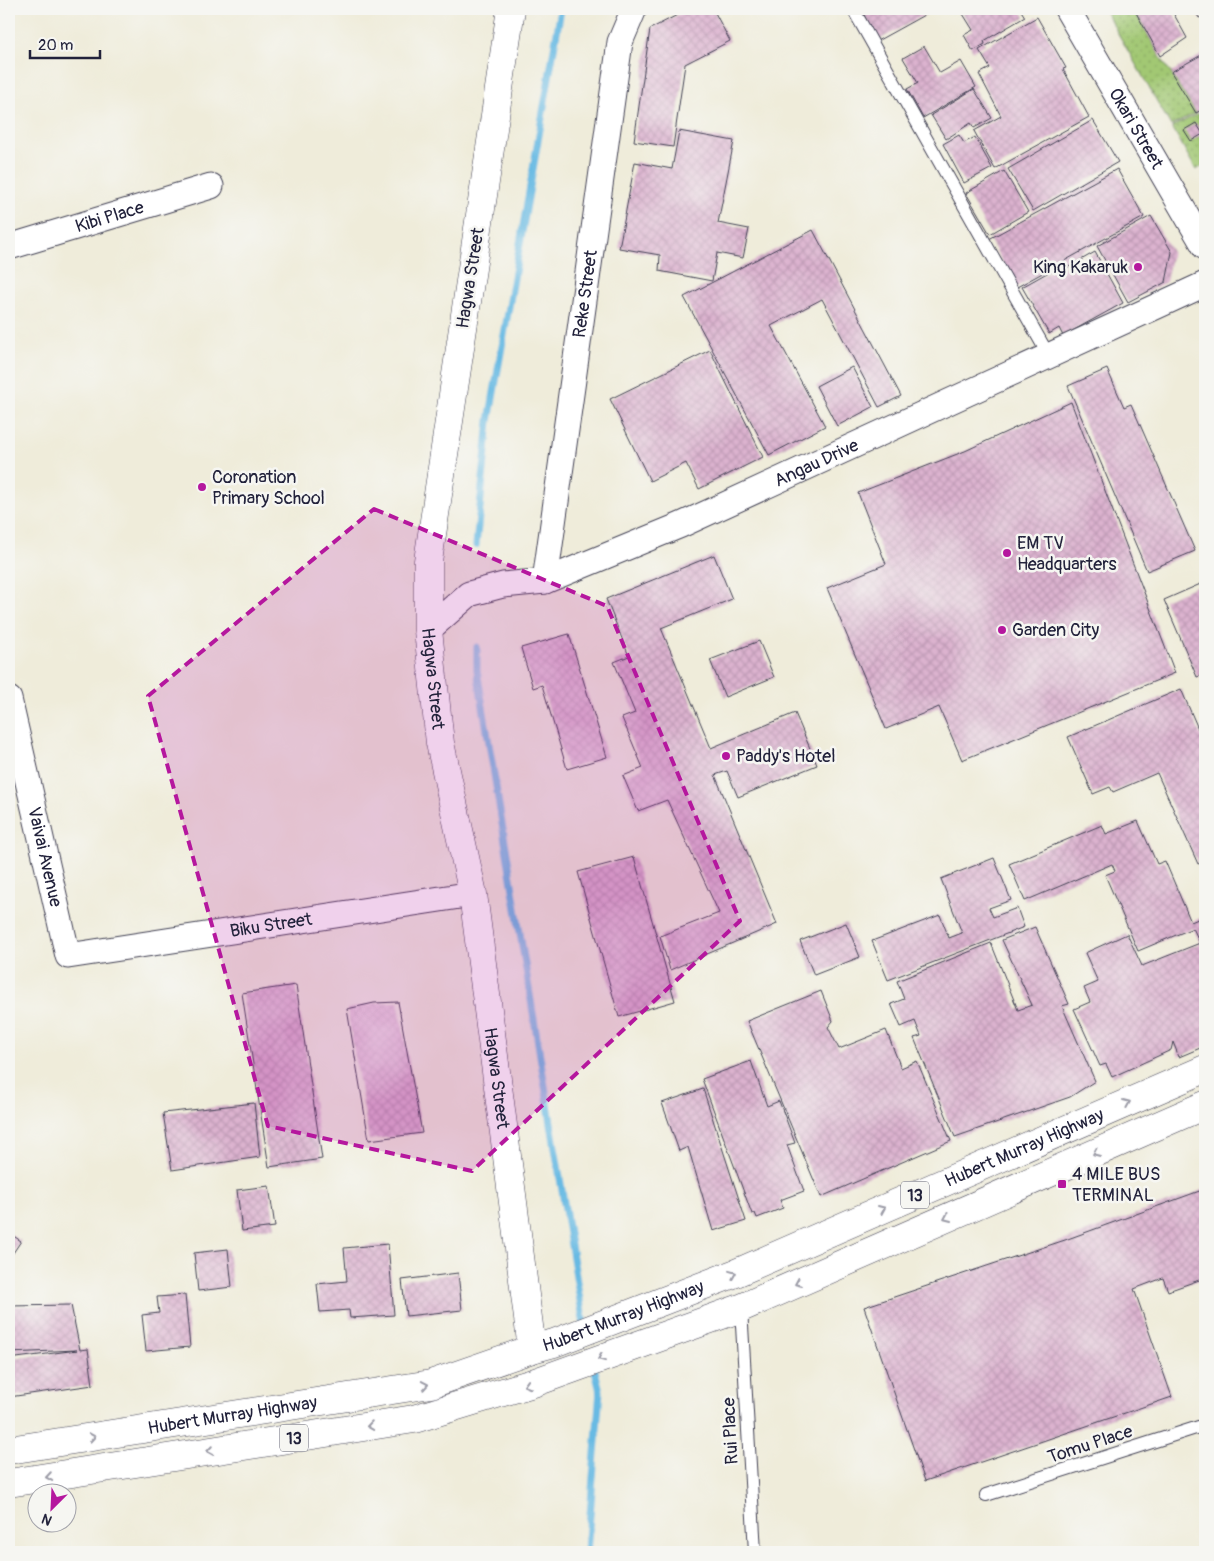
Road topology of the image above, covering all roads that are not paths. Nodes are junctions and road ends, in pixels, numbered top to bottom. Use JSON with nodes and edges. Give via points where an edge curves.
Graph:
{"nodes":[{"id":1,"x":511,"y":9,"type":"edge"},
{"id":2,"x":634,"y":9,"type":"edge"},
{"id":3,"x":853,"y":9,"type":"edge"},
{"id":4,"x":1067,"y":9,"type":"edge"},
{"id":5,"x":211,"y":186,"type":"dead end"},
{"id":6,"x":9,"y":247,"type":"edge"},
{"id":7,"x":1205,"y":247,"type":"edge"},
{"id":8,"x":1205,"y":284,"type":"edge"},
{"id":9,"x":1050,"y":356,"type":"junction"},
{"id":10,"x":545,"y":581,"type":"junction"},
{"id":11,"x":428,"y":630,"type":"junction"},
{"id":12,"x":9,"y":699,"type":"edge"},
{"id":13,"x":16,"y":761,"type":"edge"},
{"id":14,"x":473,"y":894,"type":"junction"},
{"id":15,"x":68,"y":956,"type":"joint"},
{"id":16,"x":1205,"y":1069,"type":"edge"},
{"id":17,"x":1205,"y":1105,"type":"edge"},
{"id":18,"x":741,"y":1308,"type":"junction"},
{"id":19,"x":543,"y":1346,"type":"junction"},
{"id":20,"x":1205,"y":1425,"type":"edge"},
{"id":21,"x":9,"y":1450,"type":"edge"},
{"id":22,"x":9,"y":1483,"type":"edge"},
{"id":23,"x":986,"y":1495,"type":"dead end"},
{"id":24,"x":755,"y":1552,"type":"edge"}],
"edges":[{"from":1,"to":11,"type":"main road","name":"Hagwa Street","via":[[428,561]]},
{"from":2,"to":10,"type":"street","name":"Reke Street","via":[[620,42]]},
{"from":3,"to":9,"type":"lane"},
{"from":4,"to":7,"type":"street","name":"Okari Street"},
{"from":5,"to":6,"type":"street","name":"Kibi Place"},
{"from":8,"to":9,"type":"street","name":"Angau Drive"},
{"from":9,"to":10,"type":"street","name":"Angau Drive","via":[[681,525]]},
{"from":10,"to":11,"type":"street","name":"Angau Drive","via":[[503,585],[469,594]]},
{"from":11,"to":14,"type":"main road","name":"Hagwa Street","via":[[440,743]]},
{"from":12,"to":13,"type":"street","name":"Vaivai Avenue"},
{"from":13,"to":15,"type":"street","name":"Vaivai Avenue"},
{"from":14,"to":15,"type":"street","name":"Biku Street"},
{"from":14,"to":19,"type":"main road","name":"Hagwa Street"},
{"from":19,"to":16,"type":"main road","name":"Hubert Murray Highway","number":"13","one_way":true,"via":[[736,1273]]},
{"from":17,"to":18,"type":"main road","name":"Hubert Murray Highway","number":"13","one_way":true},
{"from":18,"to":22,"type":"main road","name":"Hubert Murray Highway","number":"13","one_way":true,"via":[[573,1369],[414,1419]]},
{"from":18,"to":24,"type":"lane","name":"Rui Place"},
{"from":21,"to":19,"type":"main road","name":"Hubert Murray Highway","number":"13","one_way":true,"via":[[431,1384]]},
{"from":20,"to":23,"type":"lane","name":"Tomu Place"}]}
